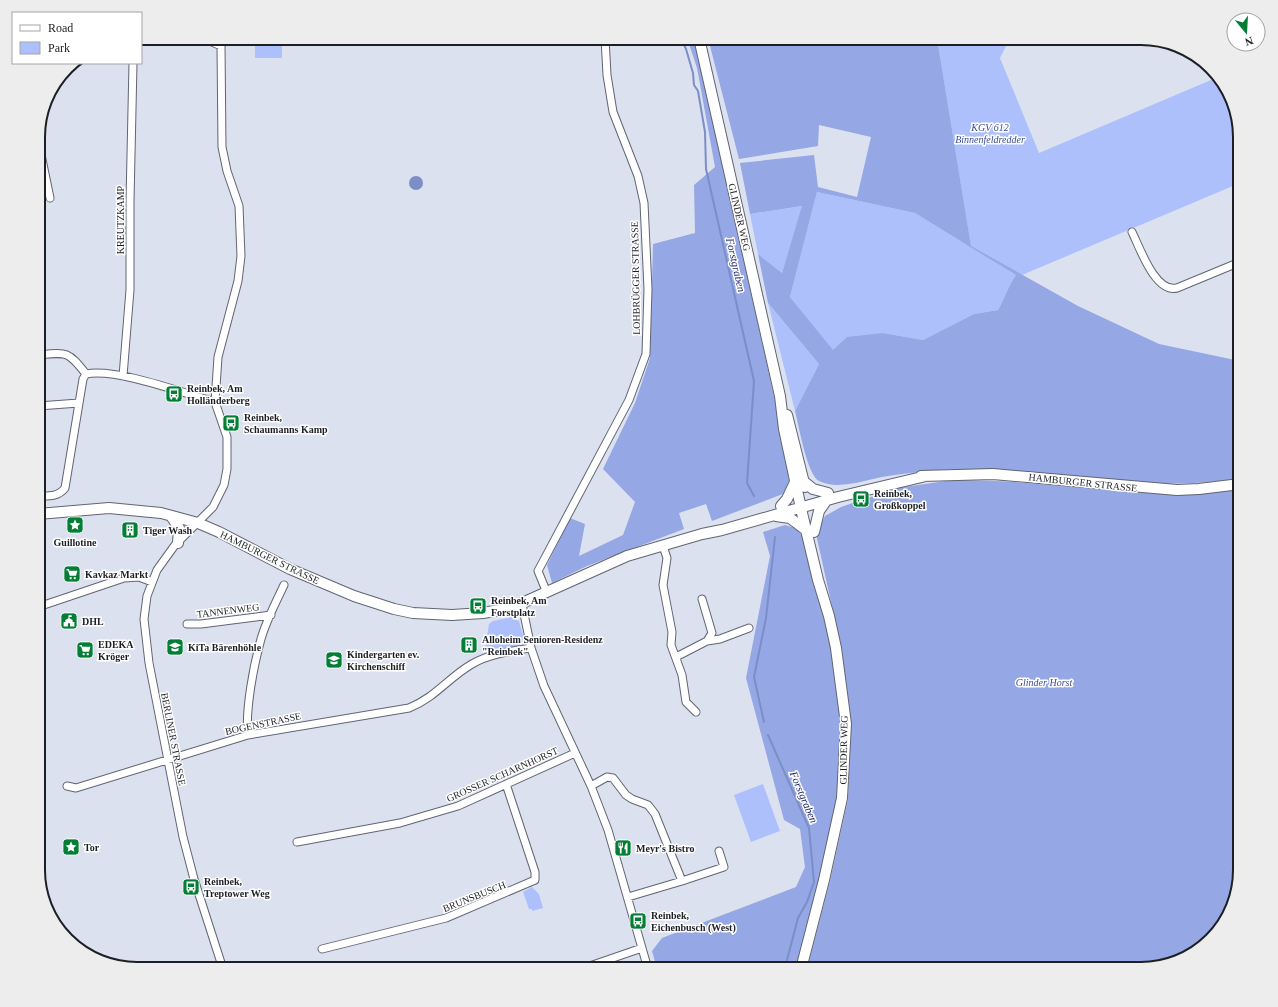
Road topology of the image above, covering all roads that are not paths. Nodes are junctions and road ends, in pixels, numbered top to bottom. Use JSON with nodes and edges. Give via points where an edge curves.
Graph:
{"nodes":[{"id":1,"x":605,"y":45,"type":"edge"},
{"id":2,"x":701,"y":45,"type":"edge"},
{"id":3,"x":220,"y":46,"type":"edge"},
{"id":4,"x":134,"y":64,"type":"edge"},
{"id":5,"x":45,"y":174,"type":"edge"},
{"id":6,"x":50,"y":198,"type":"dead end"},
{"id":7,"x":1132,"y":232,"type":"dead end"},
{"id":8,"x":1233,"y":265,"type":"edge"},
{"id":9,"x":45,"y":354,"type":"edge"},
{"id":10,"x":86,"y":374,"type":"junction"},
{"id":11,"x":123,"y":376,"type":"junction"},
{"id":12,"x":215,"y":402,"type":"junction"},
{"id":13,"x":79,"y":403,"type":"junction"},
{"id":14,"x":45,"y":405,"type":"edge"},
{"id":15,"x":800,"y":481,"type":"junction"},
{"id":16,"x":1233,"y":485,"type":"edge"},
{"id":17,"x":45,"y":496,"type":"edge"},
{"id":18,"x":827,"y":497,"type":"junction"},
{"id":19,"x":804,"y":503,"type":"junction"},
{"id":20,"x":781,"y":506,"type":"junction"},
{"id":21,"x":45,"y":513,"type":"edge"},
{"id":22,"x":171,"y":516,"type":"junction"},
{"id":23,"x":771,"y":516,"type":"junction"},
{"id":24,"x":198,"y":523,"type":"junction"},
{"id":25,"x":810,"y":531,"type":"junction"},
{"id":26,"x":702,"y":534,"type":"junction"},
{"id":27,"x":178,"y":543,"type":"junction"},
{"id":28,"x":663,"y":546,"type":"junction"},
{"id":29,"x":152,"y":582,"type":"junction"},
{"id":30,"x":284,"y":585,"type":"dead end"},
{"id":31,"x":547,"y":593,"type":"junction"},
{"id":32,"x":702,"y":599,"type":"dead end"},
{"id":33,"x":522,"y":604,"type":"junction"},
{"id":34,"x":45,"y":605,"type":"edge"},
{"id":35,"x":271,"y":614,"type":"junction"},
{"id":36,"x":187,"y":624,"type":"dead end"},
{"id":37,"x":749,"y":628,"type":"dead end"},
{"id":38,"x":707,"y":641,"type":"junction"},
{"id":39,"x":531,"y":648,"type":"junction"},
{"id":40,"x":676,"y":657,"type":"junction"},
{"id":41,"x":696,"y":712,"type":"dead end"},
{"id":42,"x":248,"y":735,"type":"junction"},
{"id":43,"x":575,"y":753,"type":"junction"},
{"id":44,"x":167,"y":758,"type":"junction"},
{"id":45,"x":506,"y":784,"type":"junction"},
{"id":46,"x":67,"y":786,"type":"dead end"},
{"id":47,"x":591,"y":786,"type":"junction"},
{"id":48,"x":297,"y":842,"type":"dead end"},
{"id":49,"x":719,"y":851,"type":"dead end"},
{"id":50,"x":682,"y":880,"type":"junction"},
{"id":51,"x":628,"y":897,"type":"junction"},
{"id":52,"x":642,"y":948,"type":"junction"},
{"id":53,"x":322,"y":949,"type":"dead end"},
{"id":54,"x":221,"y":962,"type":"edge"},
{"id":55,"x":601,"y":962,"type":"edge"},
{"id":56,"x":646,"y":962,"type":"edge"},
{"id":57,"x":803,"y":962,"type":"edge"}],
"edges":[{"from":1,"to":31,"type":"street","name":"LOHBRÜGGER STRASSE","via":[[606,75],[613,112],[638,176],[644,203],[648,289],[646,354],[629,400],[538,571]]},
{"from":2,"to":15,"type":"main road","name":"GLINDER WEG","via":[[780,396],[791,426]]},
{"from":3,"to":12,"type":"street","via":[[222,147],[239,206],[241,256],[238,281],[218,358]]},
{"from":4,"to":11,"type":"street","name":"KREUTZKAMP","via":[[130,291]]},
{"from":5,"to":6,"type":"street"},
{"from":7,"to":8,"type":"street","via":[[1150,269],[1168,289],[1177,288]]},
{"from":9,"to":10,"type":"street","via":[[58,353],[72,356]]},
{"from":10,"to":11,"type":"street"},
{"from":10,"to":13,"type":"street"},
{"from":11,"to":12,"type":"street"},
{"from":12,"to":24,"type":"street","name":"BERLINER STRASSE","via":[[227,437],[227,469],[219,496],[213,507]]},
{"from":13,"to":14,"type":"street"},
{"from":13,"to":17,"type":"street","via":[[65,488],[61,494]]},
{"from":15,"to":18,"type":"main road"},
{"from":15,"to":19,"type":"main road","name":"GLINDER WEG"},
{"from":15,"to":20,"type":"main road"},
{"from":16,"to":18,"type":"main road","name":"HAMBURGER STRASSE","via":[[1177,490],[993,474],[884,480]]},
{"from":18,"to":19,"type":"main road","name":"HAMBURGER STRASSE"},
{"from":18,"to":25,"type":"main road"},
{"from":19,"to":20,"type":"main road","name":"HAMBURGER STRASSE"},
{"from":19,"to":23,"type":"main road","name":"HAMBURGER STRASSE"},
{"from":19,"to":25,"type":"main road","name":"GLINDER WEG"},
{"from":20,"to":26,"type":"main road","name":"HAMBURGER STRASSE","via":[[720,524]]},
{"from":21,"to":22,"type":"main road","name":"HAMBURGER STRASSE","via":[[109,508]]},
{"from":22,"to":24,"type":"main road","name":"HAMBURGER STRASSE"},
{"from":22,"to":27,"type":"main road","via":[[179,528]]},
{"from":23,"to":25,"type":"main road","via":[[790,518]]},
{"from":23,"to":26,"type":"main road","name":"HAMBURGER STRASSE"},
{"from":24,"to":27,"type":"street","name":"BERLINER STRASSE"},
{"from":24,"to":33,"type":"main road","name":"HAMBURGER STRASSE","via":[[290,569],[354,596],[394,609],[413,613],[452,615],[483,613]]},
{"from":25,"to":57,"type":"main road","name":"GLINDER WEG","via":[[823,578],[846,724],[842,798]]},
{"from":26,"to":28,"type":"main road","name":"HAMBURGER STRASSE"},
{"from":27,"to":29,"type":"street","name":"BERLINER STRASSE","via":[[163,561]]},
{"from":28,"to":31,"type":"main road","name":"HAMBURGER STRASSE","via":[[609,563]]},
{"from":28,"to":40,"type":"street","via":[[666,558],[663,585],[672,632],[671,645]]},
{"from":29,"to":34,"type":"street","via":[[138,577],[124,578]]},
{"from":29,"to":44,"type":"street","name":"BERLINER STRASSE","via":[[145,607],[145,628]]},
{"from":30,"to":35,"type":"street"},
{"from":31,"to":33,"type":"main road","name":"HAMBURGER STRASSE"},
{"from":32,"to":38,"type":"street","via":[[712,633]]},
{"from":33,"to":39,"type":"street"},
{"from":35,"to":36,"type":"street","name":"TANNENWEG"},
{"from":35,"to":42,"type":"street","via":[[261,639],[252,689]]},
{"from":37,"to":38,"type":"street"},
{"from":38,"to":40,"type":"street"},
{"from":39,"to":42,"type":"street","name":"BOGENSTRASSE","via":[[479,660],[430,698],[408,708]]},
{"from":39,"to":43,"type":"street","via":[[544,686]]},
{"from":40,"to":41,"type":"street","via":[[686,702]]},
{"from":42,"to":44,"type":"street","name":"BOGENSTRASSE"},
{"from":43,"to":45,"type":"street","name":"GROSSER SCHARNHORST"},
{"from":43,"to":47,"type":"street"},
{"from":44,"to":46,"type":"street","name":"BOGENSTRASSE","via":[[76,788]]},
{"from":44,"to":54,"type":"street","name":"BERLINER STRASSE","via":[[190,866]]},
{"from":45,"to":48,"type":"street","name":"GROSSER SCHARNHORST","via":[[458,806],[400,823]]},
{"from":45,"to":53,"type":"street","name":"BRUNSBUSCH","via":[[535,872],[535,880],[446,918]]},
{"from":47,"to":50,"type":"street","via":[[608,777],[613,778],[632,799],[652,809]]},
{"from":47,"to":51,"type":"street","via":[[608,830]]},
{"from":49,"to":50,"type":"street","via":[[724,867]]},
{"from":50,"to":51,"type":"street"},
{"from":51,"to":52,"type":"street"},
{"from":52,"to":55,"type":"street"},
{"from":52,"to":56,"type":"street"}]}
